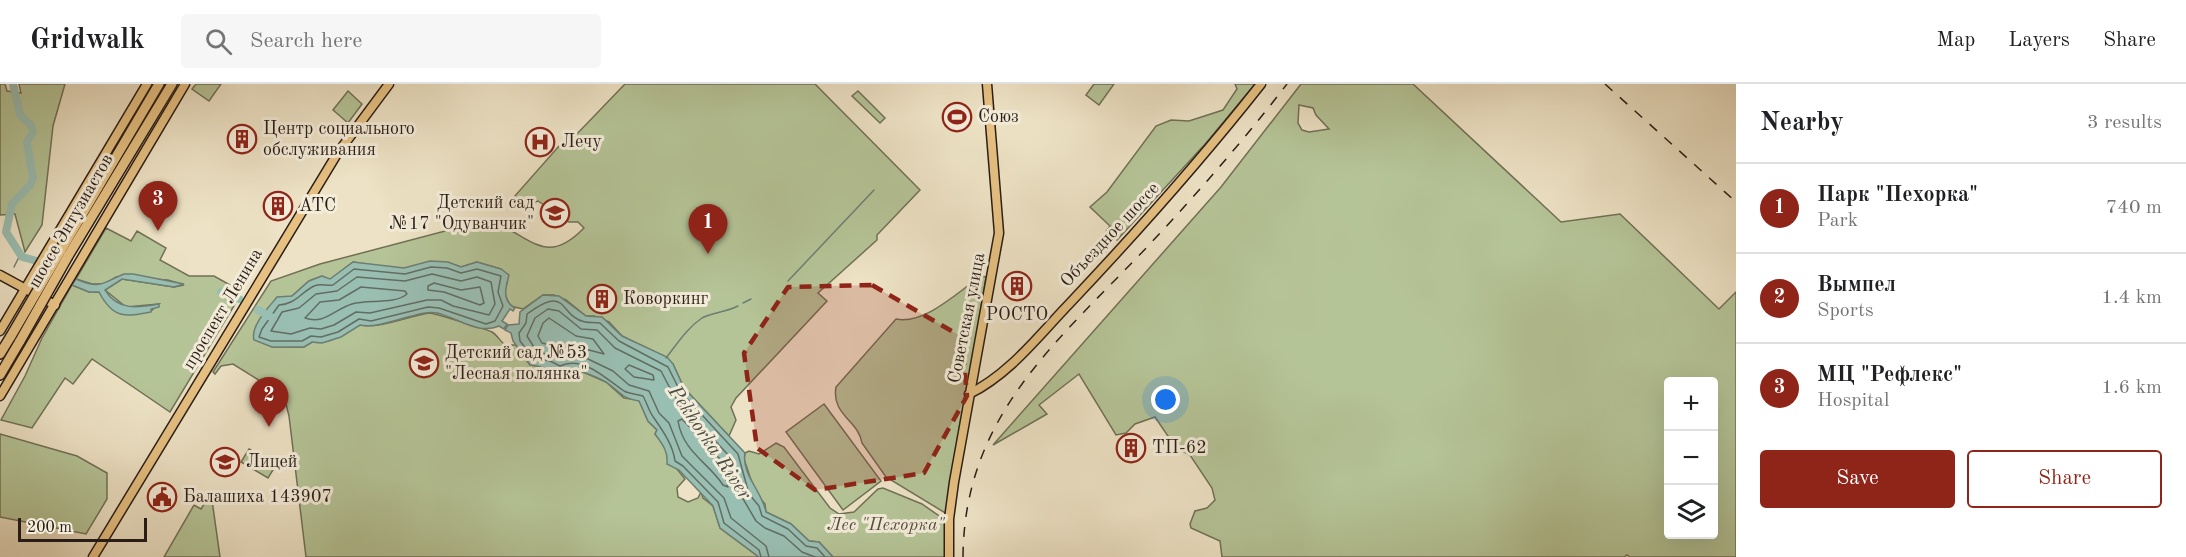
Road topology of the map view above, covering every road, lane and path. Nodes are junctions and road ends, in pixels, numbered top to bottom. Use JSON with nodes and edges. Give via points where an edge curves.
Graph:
{"nodes":[{"id":1,"x":147,"y":84,"type":"edge"},
{"id":2,"x":159,"y":84,"type":"edge"},
{"id":3,"x":172,"y":84,"type":"edge"},
{"id":4,"x":185,"y":84,"type":"edge"},
{"id":5,"x":389,"y":84,"type":"edge"},
{"id":6,"x":987,"y":84,"type":"edge"},
{"id":7,"x":1261,"y":84,"type":"edge"},
{"id":8,"x":64,"y":254,"type":"junction"},
{"id":9,"x":36,"y":270,"type":"junction"},
{"id":10,"x":0,"y":275,"type":"edge"},
{"id":11,"x":0,"y":281,"type":"edge"},
{"id":12,"x":65,"y":287,"type":"junction"},
{"id":13,"x":23,"y":291,"type":"junction"},
{"id":14,"x":53,"y":308,"type":"junction"},
{"id":15,"x":11,"y":313,"type":"junction"},
{"id":16,"x":42,"y":327,"type":"junction"},
{"id":17,"x":0,"y":331,"type":"edge"},
{"id":18,"x":0,"y":354,"type":"edge"},
{"id":19,"x":0,"y":375,"type":"edge"},
{"id":20,"x":969,"y":394,"type":"junction"},
{"id":21,"x":0,"y":396,"type":"edge"},
{"id":22,"x":93,"y":557,"type":"edge"},
{"id":23,"x":949,"y":557,"type":"edge"}],
"edges":[{"from":1,"to":9,"type":"main road"},
{"from":2,"to":8,"type":"highway","name":"шоссе Энтузиастов"},
{"from":3,"to":8,"type":"highway","name":"шоссе Энтузиастов"},
{"from":4,"to":12,"type":"main road"},
{"from":5,"to":22,"type":"main road","name":"проспект Ленина","via":[[337,154]]},
{"from":6,"to":20,"type":"main road","name":"Советская улица","via":[[999,233]]},
{"from":7,"to":20,"type":"main road","name":"Объездное шоссе","via":[[1212,146],[1101,270],[1016,360],[987,385]]},
{"from":8,"to":18,"type":"highway","name":"шоссе Энтузиастов","bridge":true},
{"from":8,"to":19,"type":"highway","name":"шоссе Энтузиастов","bridge":true},
{"from":9,"to":12,"type":"main road","via":[[37,285],[43,291],[54,293]]},
{"from":9,"to":13,"type":"main road"},
{"from":10,"to":13,"type":"main road"},
{"from":11,"to":13,"type":"main road"},
{"from":12,"to":14,"type":"main road"},
{"from":13,"to":14,"type":"main road"},
{"from":13,"to":15,"type":"main road"},
{"from":14,"to":16,"type":"main road"},
{"from":15,"to":16,"type":"main road","via":[[21,306],[32,306],[40,314]]},
{"from":15,"to":17,"type":"main road"},
{"from":16,"to":21,"type":"main road"},
{"from":20,"to":23,"type":"main road","name":"Советская улица","via":[[949,519]]}]}
